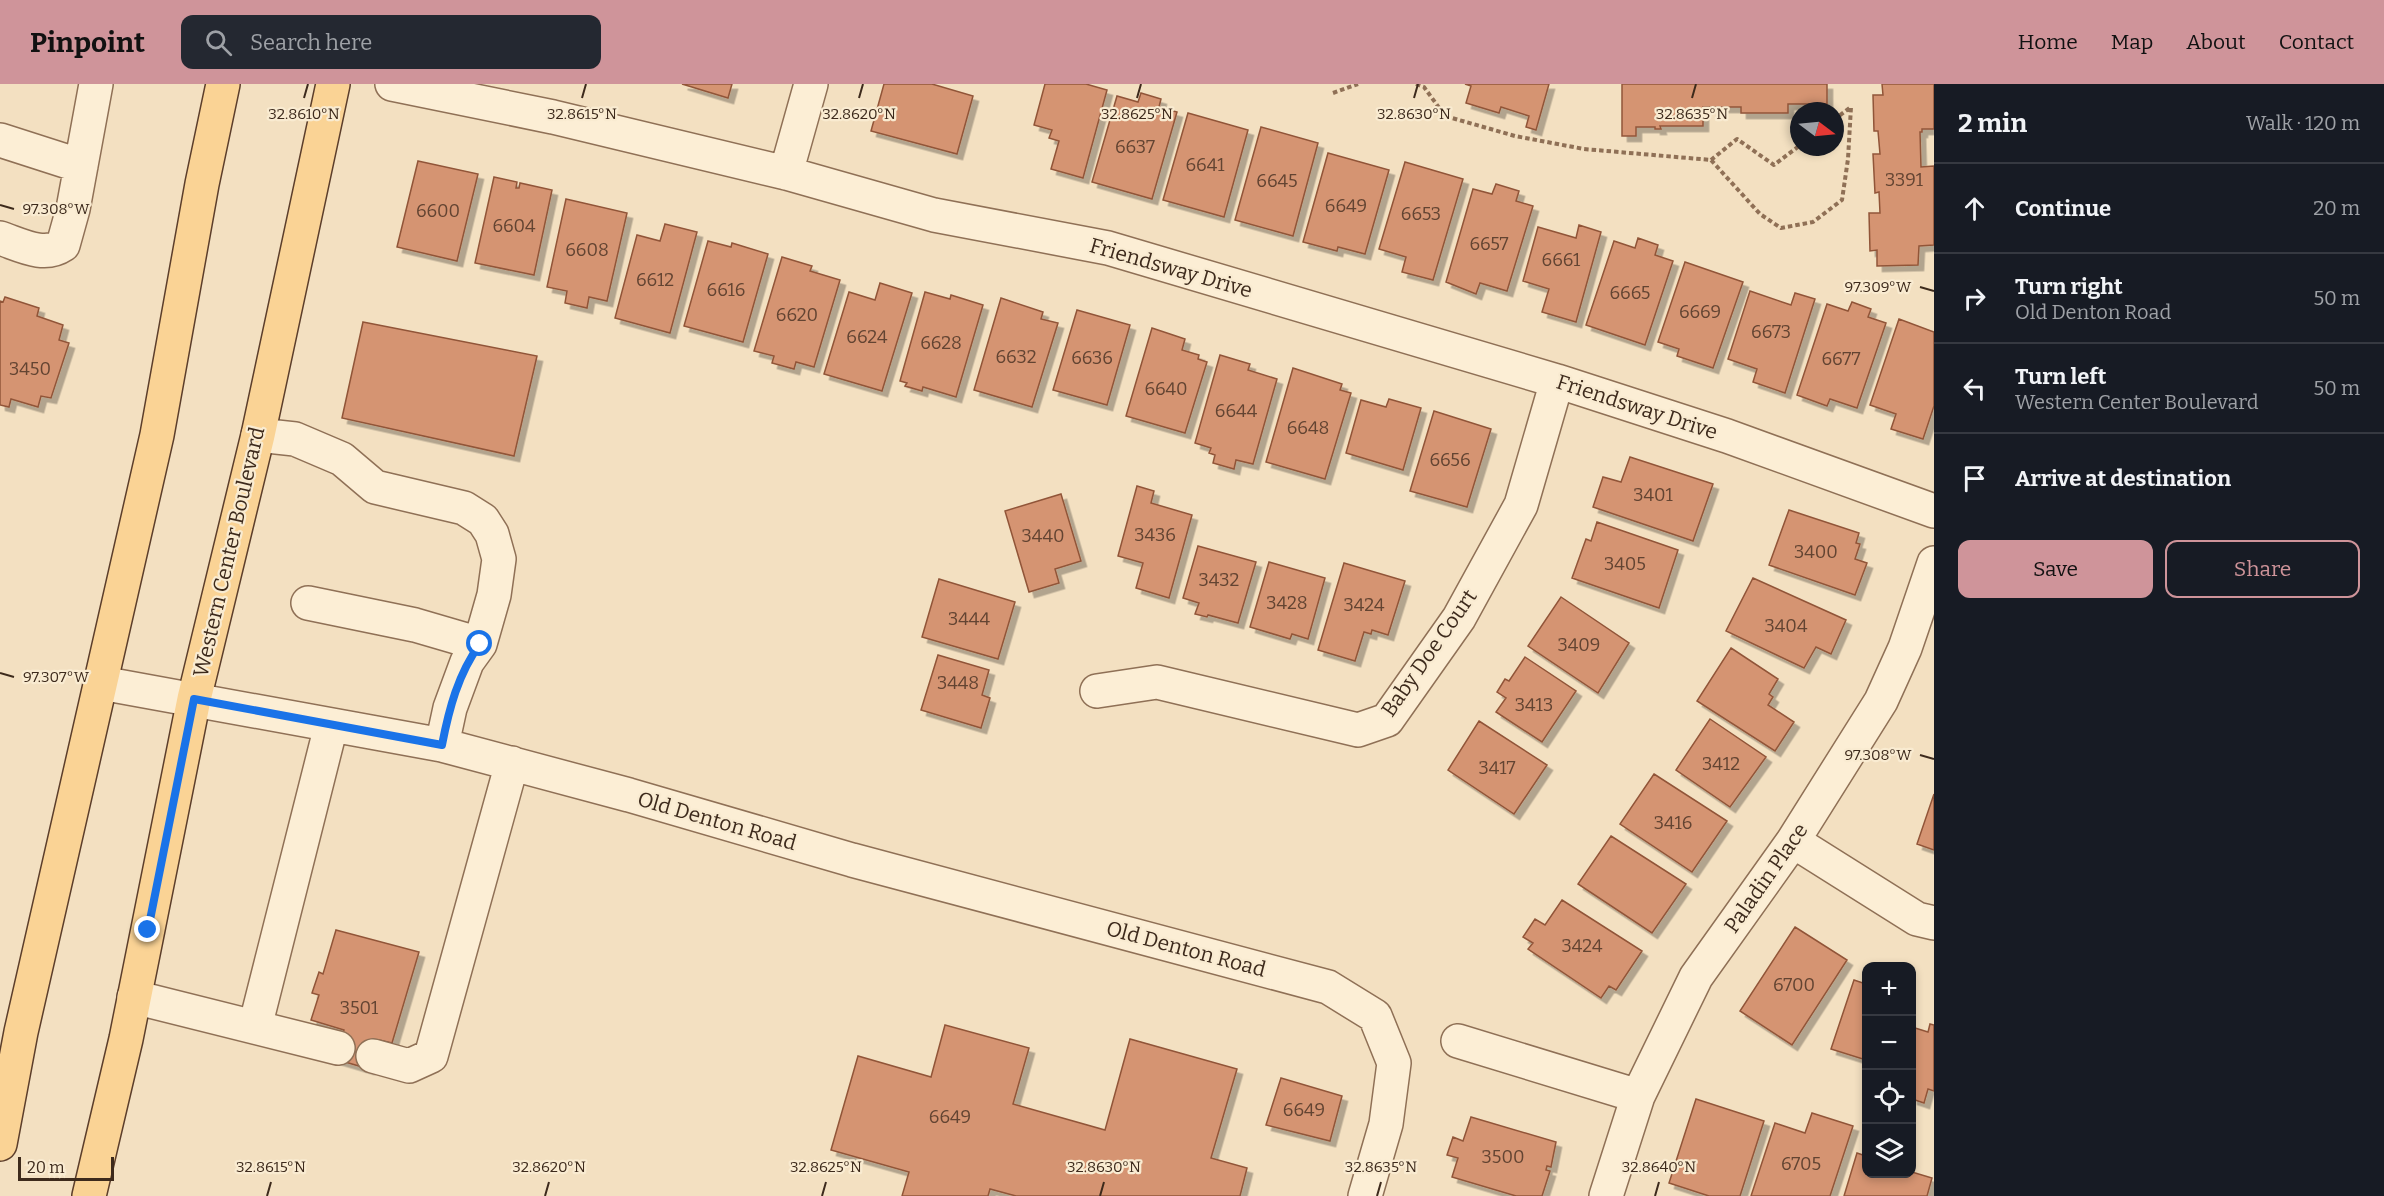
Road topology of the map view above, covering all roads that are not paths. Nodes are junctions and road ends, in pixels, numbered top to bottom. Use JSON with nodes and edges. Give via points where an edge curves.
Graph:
{"nodes":[{"id":1,"x":96,"y":84,"type":"edge"},
{"id":2,"x":223,"y":84,"type":"edge"},
{"id":3,"x":333,"y":84,"type":"edge"},
{"id":4,"x":392,"y":84,"type":"edge"},
{"id":5,"x":811,"y":84,"type":"edge"},
{"id":6,"x":0,"y":140,"type":"edge"},
{"id":7,"x":81,"y":166,"type":"junction"},
{"id":8,"x":786,"y":173,"type":"junction"},
{"id":9,"x":0,"y":238,"type":"edge"},
{"id":10,"x":1557,"y":381,"type":"junction"},
{"id":11,"x":258,"y":435,"type":"junction"},
{"id":12,"x":1934,"y":511,"type":"edge"},
{"id":13,"x":1934,"y":562,"type":"edge"},
{"id":14,"x":308,"y":603,"type":"dead end"},
{"id":15,"x":480,"y":644,"type":"junction"},
{"id":16,"x":100,"y":683,"type":"junction"},
{"id":17,"x":1097,"y":691,"type":"dead end"},
{"id":18,"x":194,"y":699,"type":"junction"},
{"id":19,"x":331,"y":726,"type":"junction"},
{"id":20,"x":442,"y":745,"type":"junction"},
{"id":21,"x":512,"y":763,"type":"junction"},
{"id":22,"x":1793,"y":841,"type":"junction"},
{"id":23,"x":1934,"y":923,"type":"edge"},
{"id":24,"x":134,"y":997,"type":"junction"},
{"id":25,"x":255,"y":1027,"type":"junction"},
{"id":26,"x":1458,"y":1041,"type":"dead end"},
{"id":27,"x":338,"y":1048,"type":"dead end"},
{"id":28,"x":373,"y":1056,"type":"dead end"},
{"id":29,"x":1638,"y":1096,"type":"junction"},
{"id":30,"x":0,"y":1144,"type":"edge"},
{"id":31,"x":89,"y":1196,"type":"edge"},
{"id":32,"x":1365,"y":1196,"type":"edge"},
{"id":33,"x":1606,"y":1196,"type":"edge"}],
"edges":[{"from":1,"to":7,"type":"street"},
{"from":2,"to":16,"type":"main road","via":[[157,435]]},
{"from":3,"to":11,"type":"main road","name":"Western Center Boulevard"},
{"from":4,"to":8,"type":"street","name":"Friendsway Drive","via":[[553,117]]},
{"from":5,"to":8,"type":"street"},
{"from":6,"to":7,"type":"street"},
{"from":7,"to":9,"type":"street","via":[[63,245],[55,251],[43,252]]},
{"from":8,"to":10,"type":"street","name":"Friendsway Drive","via":[[934,215],[1108,248]]},
{"from":10,"to":12,"type":"street","name":"Friendsway Drive","via":[[1727,436]]},
{"from":10,"to":17,"type":"street","name":"Baby Doe Court","via":[[1521,505],[1459,618],[1387,720],[1358,730],[1156,682]]},
{"from":11,"to":15,"type":"street","via":[[295,439],[342,459],[375,487],[464,508],[483,519],[499,559],[494,596]]},
{"from":11,"to":18,"type":"main road","name":"Western Center Boulevard"},
{"from":13,"to":22,"type":"street","name":"Paladin Place","via":[[1905,648],[1881,701]]},
{"from":14,"to":15,"type":"street","via":[[415,625]]},
{"from":15,"to":20,"type":"street","via":[[467,662],[450,708]]},
{"from":16,"to":18,"type":"street","name":"Old Denton Road"},
{"from":16,"to":30,"type":"main road","via":[[21,1032]]},
{"from":18,"to":19,"type":"street","name":"Old Denton Road"},
{"from":18,"to":24,"type":"main road","name":"Western Center Boulevard"},
{"from":19,"to":20,"type":"street","name":"Old Denton Road"},
{"from":19,"to":25,"type":"street"},
{"from":20,"to":21,"type":"street","name":"Old Denton Road"},
{"from":21,"to":28,"type":"street","via":[[431,1056],[409,1066]]},
{"from":21,"to":32,"type":"street","name":"Old Denton Road","via":[[852,860],[1328,987],[1375,1016],[1394,1063],[1386,1124]]},
{"from":22,"to":23,"type":"street","via":[[1917,919]]},
{"from":22,"to":29,"type":"street","name":"Paladin Place","via":[[1696,977]]},
{"from":24,"to":25,"type":"street"},
{"from":24,"to":31,"type":"main road","name":"Western Center Boulevard"},
{"from":25,"to":27,"type":"street"},
{"from":26,"to":29,"type":"street"},
{"from":29,"to":33,"type":"street","name":"Paladin Place"}]}
